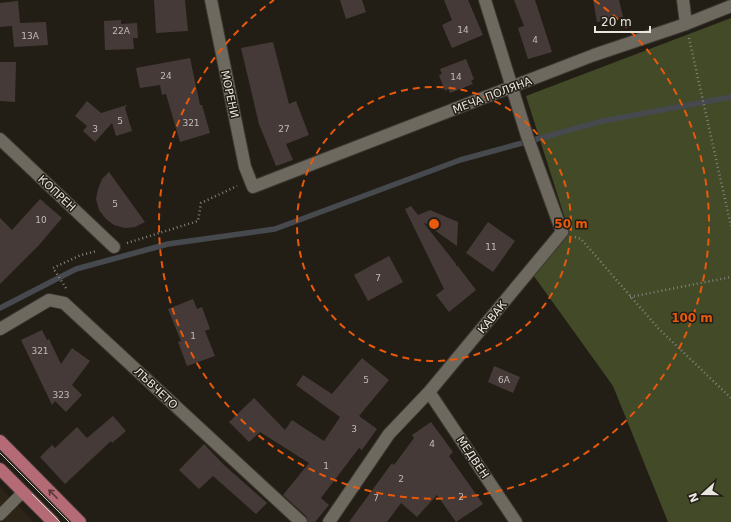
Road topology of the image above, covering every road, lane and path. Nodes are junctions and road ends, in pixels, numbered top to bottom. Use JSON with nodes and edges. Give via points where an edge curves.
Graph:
{"nodes":[{"id":1,"x":211,"y":0,"type":"edge"},
{"id":2,"x":485,"y":0,"type":"edge"},
{"id":3,"x":683,"y":0,"type":"edge"},
{"id":4,"x":731,"y":6,"type":"edge"},
{"id":5,"x":686,"y":24,"type":"junction"},
{"id":6,"x":512,"y":88,"type":"junction"},
{"id":7,"x":0,"y":140,"type":"edge"},
{"id":8,"x":252,"y":183,"type":"junction"},
{"id":9,"x":731,"y":226,"type":"edge"},
{"id":10,"x":562,"y":232,"type":"junction"},
{"id":11,"x":114,"y":247,"type":"junction"},
{"id":12,"x":731,"y":277,"type":"edge"},
{"id":13,"x":67,"y":288,"type":"dead end"},
{"id":14,"x":630,"y":297,"type":"junction"},
{"id":15,"x":0,"y":329,"type":"edge"},
{"id":16,"x":429,"y":392,"type":"junction"},
{"id":17,"x":731,"y":398,"type":"edge"},
{"id":18,"x":0,"y":441,"type":"edge"},
{"id":19,"x":0,"y":469,"type":"edge"},
{"id":20,"x":23,"y":492,"type":"junction"},
{"id":21,"x":0,"y":515,"type":"edge"},
{"id":22,"x":53,"y":522,"type":"edge"},
{"id":23,"x":80,"y":522,"type":"edge"},
{"id":24,"x":301,"y":522,"type":"edge"},
{"id":25,"x":329,"y":522,"type":"edge"},
{"id":26,"x":516,"y":522,"type":"edge"}],
"edges":[{"from":1,"to":8,"type":"street","name":"МОРЕНИ","via":[[245,167]]},
{"from":2,"to":6,"type":"street"},
{"from":3,"to":5,"type":"street"},
{"from":4,"to":5,"type":"street","name":"МЕЧА ПОЛЯНА"},
{"from":5,"to":6,"type":"street","name":"МЕЧА ПОЛЯНА"},
{"from":5,"to":9,"type":"path"},
{"from":6,"to":8,"type":"street","name":"МЕЧА ПОЛЯНА"},
{"from":6,"to":10,"type":"street"},
{"from":7,"to":11,"type":"street","name":"КОПРЕН"},
{"from":8,"to":11,"type":"path","via":[[201,203],[198,221]]},
{"from":10,"to":14,"type":"path","via":[[581,239]]},
{"from":10,"to":16,"type":"street","name":"КАВАК"},
{"from":11,"to":13,"type":"path","via":[[81,255],[53,268]]},
{"from":12,"to":14,"type":"path"},
{"from":14,"to":17,"type":"path","via":[[658,328]]},
{"from":15,"to":24,"type":"street","name":"ЛЪВЧЕТО","via":[[49,300],[64,303]]},
{"from":16,"to":25,"type":"street","name":"КАВАК","via":[[389,434]]},
{"from":16,"to":26,"type":"street","name":"МЕДВЕН"},
{"from":23,"to":18,"type":"main road","one_way":true},
{"from":19,"to":20,"type":"main road"},
{"from":20,"to":21,"type":"lane"},
{"from":20,"to":22,"type":"main road"}]}
